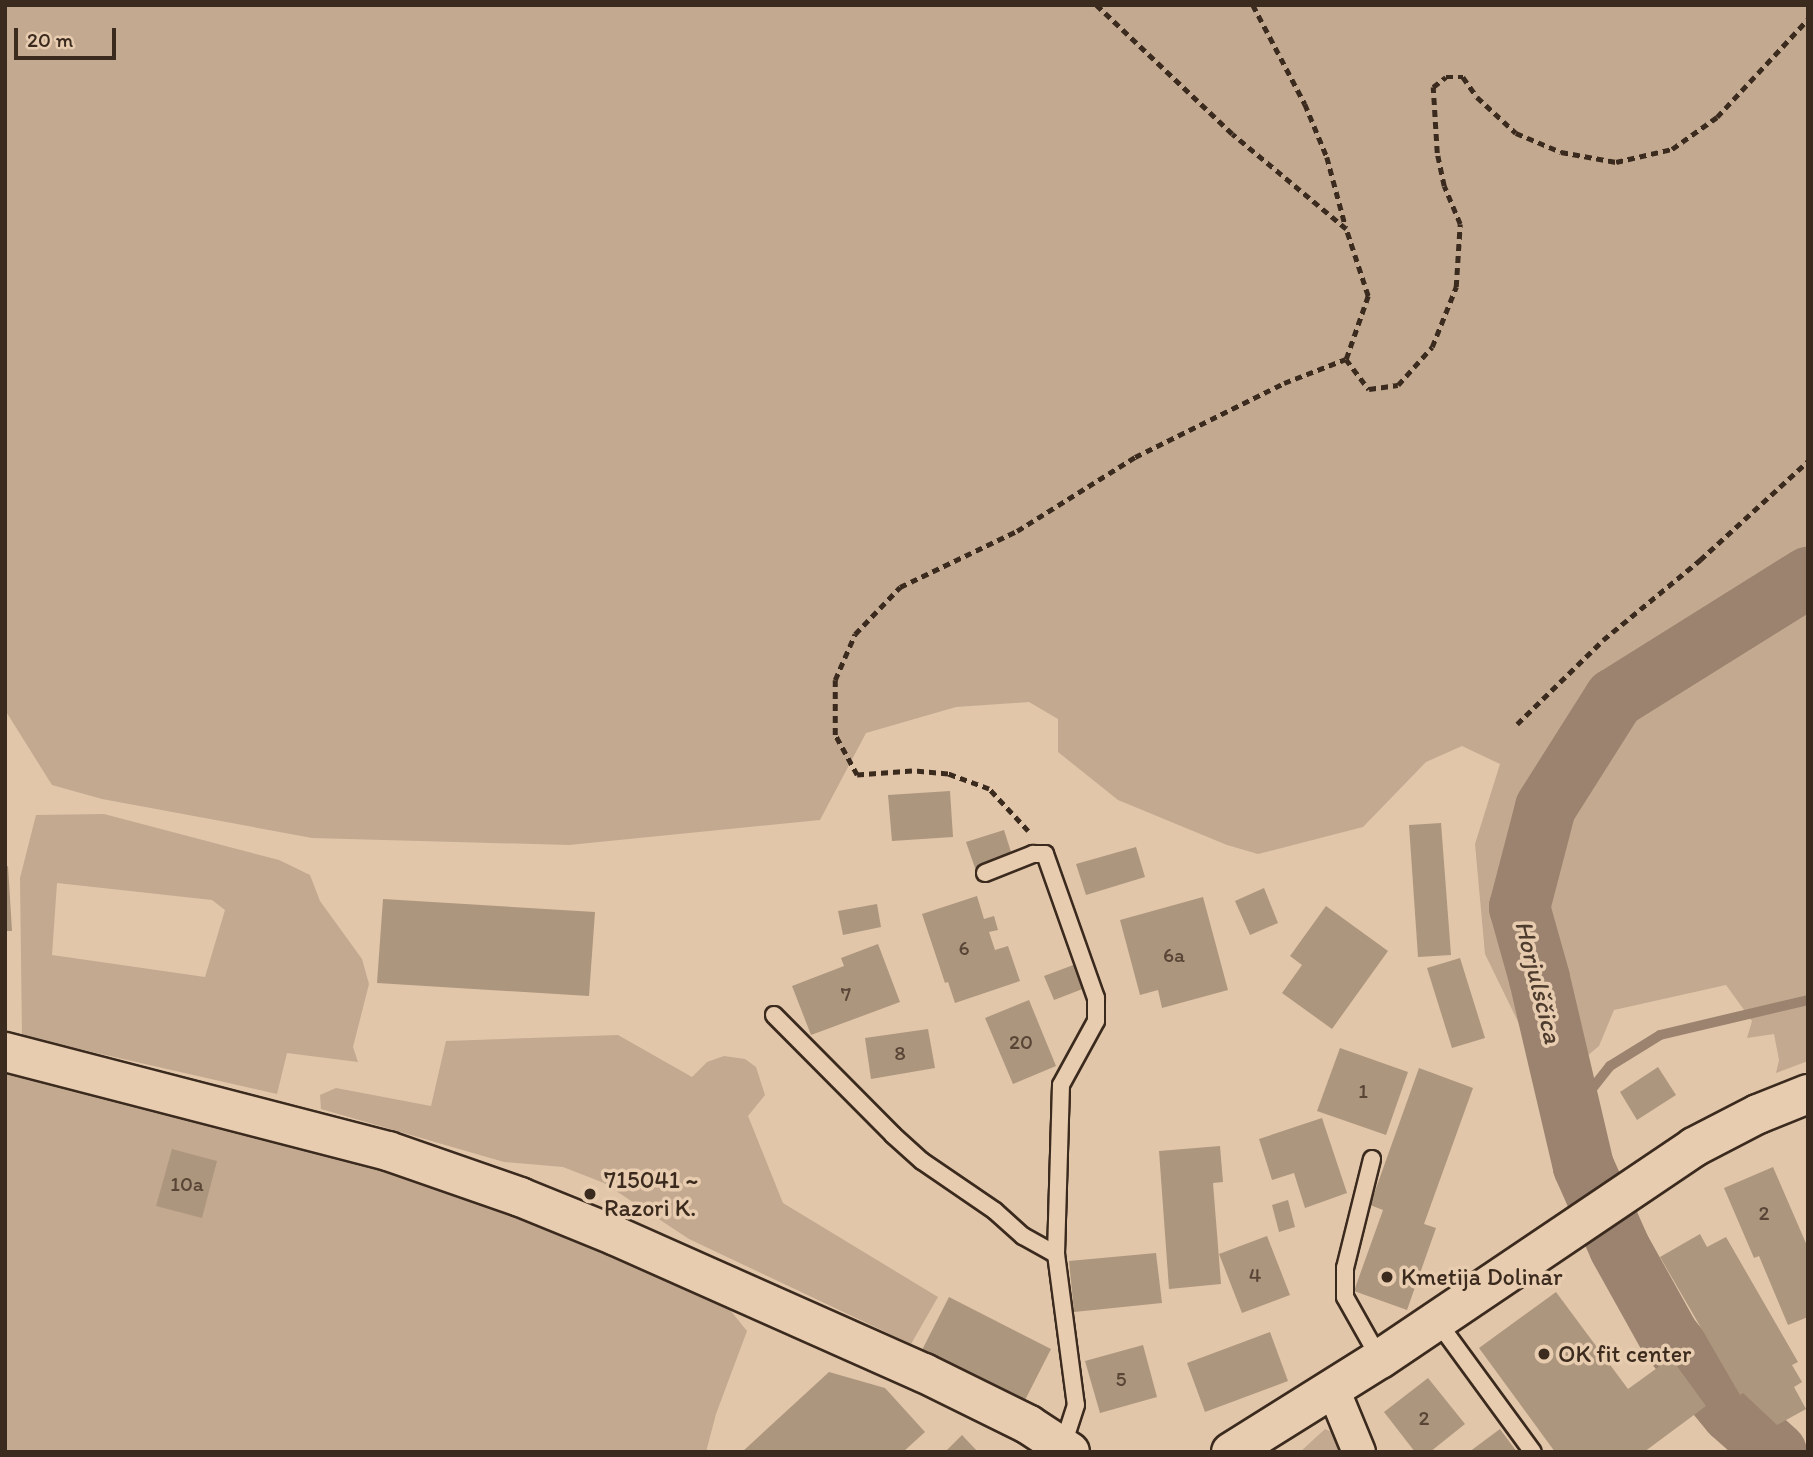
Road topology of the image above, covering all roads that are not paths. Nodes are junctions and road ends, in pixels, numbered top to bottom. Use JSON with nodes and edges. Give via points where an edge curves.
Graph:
{"nodes":[{"id":1,"x":985,"y":873,"type":"dead end"},
{"id":2,"x":774,"y":1015,"type":"dead end"},
{"id":3,"x":5,"y":1052,"type":"edge"},
{"id":4,"x":1808,"y":1094,"type":"edge"},
{"id":5,"x":1372,"y":1159,"type":"dead end"},
{"id":6,"x":1056,"y":1254,"type":"junction"},
{"id":7,"x":1437,"y":1321,"type":"junction"},
{"id":8,"x":1380,"y":1359,"type":"junction"},
{"id":9,"x":1333,"y":1389,"type":"junction"},
{"id":10,"x":1066,"y":1449,"type":"edge"},
{"id":11,"x":1231,"y":1452,"type":"edge"},
{"id":12,"x":1359,"y":1452,"type":"edge"},
{"id":13,"x":1533,"y":1452,"type":"edge"}],
"edges":[{"from":1,"to":6,"type":"lane","via":[[1045,854],[1096,998],[1096,1021],[1062,1085]]},
{"from":2,"to":6,"type":"lane","via":[[922,1161],[1023,1236]]},
{"from":3,"to":10,"type":"street","via":[[388,1151],[520,1197],[924,1373]]},
{"from":4,"to":7,"type":"street","via":[[1694,1147]]},
{"from":5,"to":8,"type":"lane","via":[[1345,1268],[1345,1297]]},
{"from":6,"to":10,"type":"lane","via":[[1076,1405]]},
{"from":7,"to":8,"type":"street"},
{"from":7,"to":13,"type":"lane"},
{"from":8,"to":9,"type":"street"},
{"from":9,"to":11,"type":"street"},
{"from":9,"to":12,"type":"street"}]}
